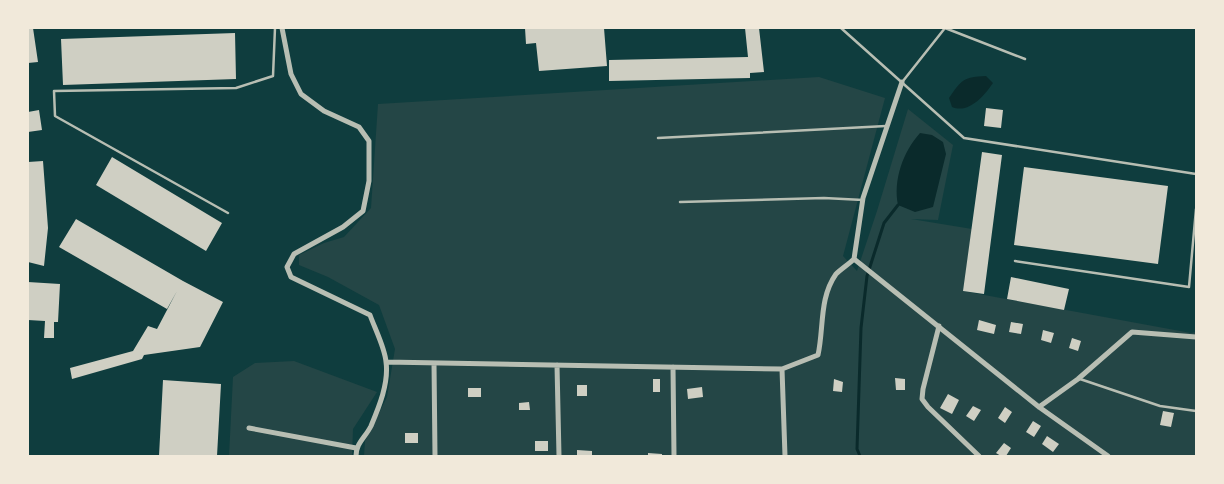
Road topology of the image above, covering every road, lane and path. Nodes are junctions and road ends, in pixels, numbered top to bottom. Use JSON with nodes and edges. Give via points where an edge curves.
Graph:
{"nodes":[{"id":1,"x":275,"y":28,"type":"edge"},
{"id":2,"x":282,"y":28,"type":"edge"},
{"id":3,"x":841,"y":28,"type":"edge"},
{"id":4,"x":1025,"y":60,"type":"dead end"},
{"id":5,"x":902,"y":82,"type":"junction"},
{"id":6,"x":887,"y":126,"type":"junction"},
{"id":7,"x":658,"y":138,"type":"dead end"},
{"id":8,"x":1196,"y":174,"type":"edge"},
{"id":9,"x":863,"y":200,"type":"junction"},
{"id":10,"x":680,"y":202,"type":"dead end"},
{"id":11,"x":1196,"y":209,"type":"edge"},
{"id":12,"x":228,"y":213,"type":"dead end"},
{"id":13,"x":854,"y":259,"type":"junction"},
{"id":14,"x":1015,"y":262,"type":"dead end"},
{"id":15,"x":938,"y":326,"type":"junction"},
{"id":16,"x":1196,"y":337,"type":"edge"},
{"id":17,"x":386,"y":362,"type":"junction"},
{"id":18,"x":434,"y":363,"type":"junction"},
{"id":19,"x":556,"y":365,"type":"junction"},
{"id":20,"x":672,"y":367,"type":"junction"},
{"id":21,"x":782,"y":369,"type":"junction"},
{"id":22,"x":1078,"y":379,"type":"junction"},
{"id":23,"x":1039,"y":406,"type":"junction"},
{"id":24,"x":1196,"y":411,"type":"edge"},
{"id":25,"x":249,"y":428,"type":"dead end"},
{"id":26,"x":356,"y":448,"type":"junction"},
{"id":27,"x":356,"y":456,"type":"edge"},
{"id":28,"x":434,"y":456,"type":"edge"},
{"id":29,"x":559,"y":456,"type":"edge"},
{"id":30,"x":674,"y":456,"type":"edge"},
{"id":31,"x":785,"y":456,"type":"edge"},
{"id":32,"x":979,"y":456,"type":"edge"},
{"id":33,"x":1108,"y":456,"type":"edge"}],
"edges":[{"from":1,"to":12,"type":"lane","via":[[273,76],[236,88],[54,91],[55,116]]},
{"from":2,"to":17,"type":"street","via":[[291,74],[301,94],[324,111],[359,127],[369,141],[369,181],[364,211],[344,228],[294,254],[287,267],[291,278],[370,314]]},
{"from":3,"to":5,"type":"lane"},
{"from":4,"to":5,"type":"lane","via":[[945,28]]},
{"from":5,"to":6,"type":"street"},
{"from":5,"to":8,"type":"lane","via":[[964,138]]},
{"from":6,"to":7,"type":"lane"},
{"from":6,"to":9,"type":"street"},
{"from":9,"to":10,"type":"lane"},
{"from":9,"to":13,"type":"street"},
{"from":11,"to":14,"type":"lane","via":[[1189,287]]},
{"from":13,"to":15,"type":"street"},
{"from":13,"to":21,"type":"street","via":[[836,274],[824,300],[818,355]]},
{"from":15,"to":23,"type":"street"},
{"from":15,"to":32,"type":"street","via":[[922,400]]},
{"from":16,"to":22,"type":"street","via":[[1132,332]]},
{"from":17,"to":18,"type":"street"},
{"from":17,"to":26,"type":"street","via":[[385,384],[378,408]]},
{"from":18,"to":19,"type":"street"},
{"from":18,"to":28,"type":"street"},
{"from":19,"to":20,"type":"street"},
{"from":19,"to":29,"type":"street"},
{"from":20,"to":21,"type":"street"},
{"from":20,"to":30,"type":"street"},
{"from":21,"to":31,"type":"street"},
{"from":22,"to":23,"type":"street"},
{"from":22,"to":24,"type":"lane","via":[[1160,406]]},
{"from":23,"to":33,"type":"street"},
{"from":25,"to":26,"type":"street"},
{"from":26,"to":27,"type":"street"}]}
